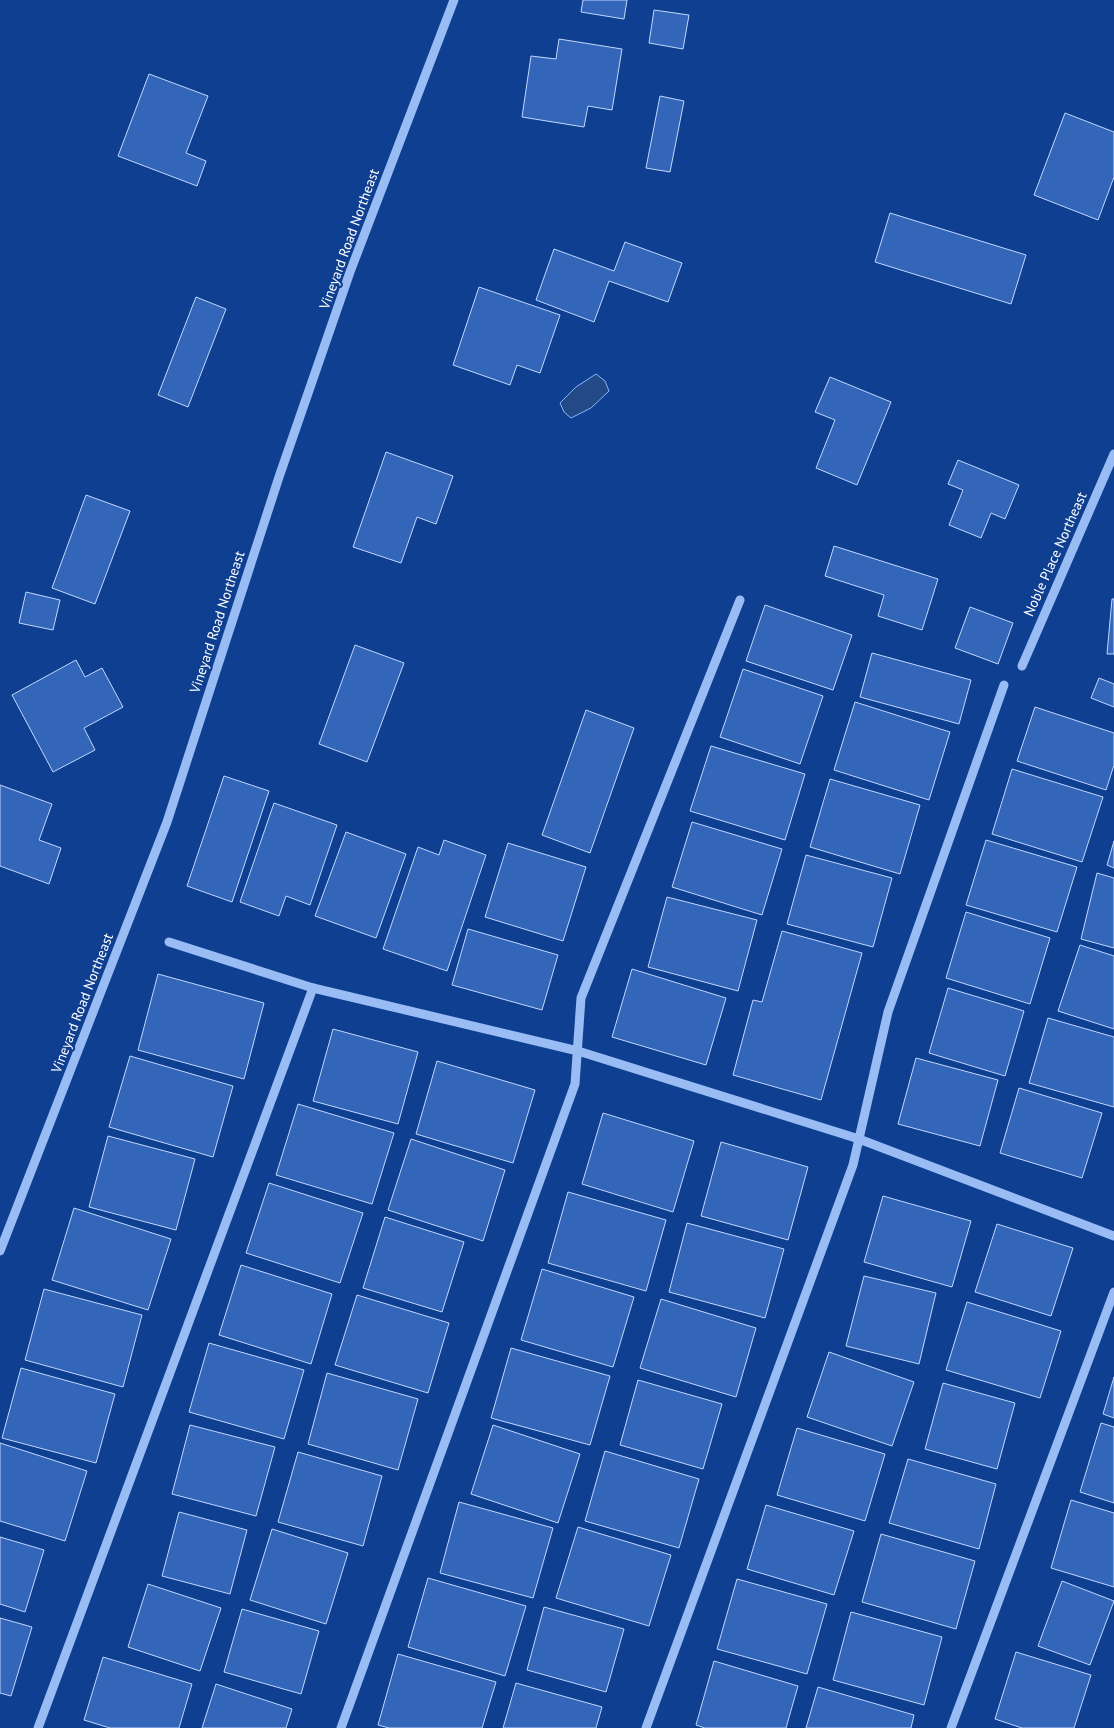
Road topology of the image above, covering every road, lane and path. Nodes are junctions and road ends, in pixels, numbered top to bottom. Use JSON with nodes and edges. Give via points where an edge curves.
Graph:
{"nodes":[{"id":1,"x":454,"y":0,"type":"edge"},
{"id":2,"x":1114,"y":454,"type":"edge"},
{"id":3,"x":740,"y":600,"type":"dead end"},
{"id":4,"x":1022,"y":666,"type":"dead end"},
{"id":5,"x":1004,"y":685,"type":"dead end"},
{"id":6,"x":169,"y":942,"type":"dead end"},
{"id":7,"x":313,"y":988,"type":"junction"},
{"id":8,"x":578,"y":1051,"type":"junction"},
{"id":9,"x":859,"y":1139,"type":"junction"},
{"id":10,"x":1114,"y":1236,"type":"edge"},
{"id":11,"x":0,"y":1251,"type":"edge"},
{"id":12,"x":1114,"y":1292,"type":"edge"},
{"id":13,"x":38,"y":1728,"type":"edge"},
{"id":14,"x":341,"y":1728,"type":"edge"},
{"id":15,"x":646,"y":1728,"type":"edge"},
{"id":16,"x":950,"y":1728,"type":"edge"}],
"edges":[{"from":1,"to":11,"type":"street","name":"Vineyard Road Northeast","via":[[350,272],[279,477],[167,822]]},
{"from":2,"to":4,"type":"street","name":"Noble Place Northeast"},
{"from":3,"to":8,"type":"street","via":[[581,998]]},
{"from":5,"to":9,"type":"street","via":[[888,1012]]},
{"from":6,"to":7,"type":"street"},
{"from":7,"to":8,"type":"street"},
{"from":7,"to":13,"type":"street"},
{"from":8,"to":9,"type":"street"},
{"from":8,"to":14,"type":"street","via":[[575,1084]]},
{"from":9,"to":10,"type":"street"},
{"from":9,"to":15,"type":"street","via":[[853,1165]]},
{"from":12,"to":16,"type":"street"}]}
